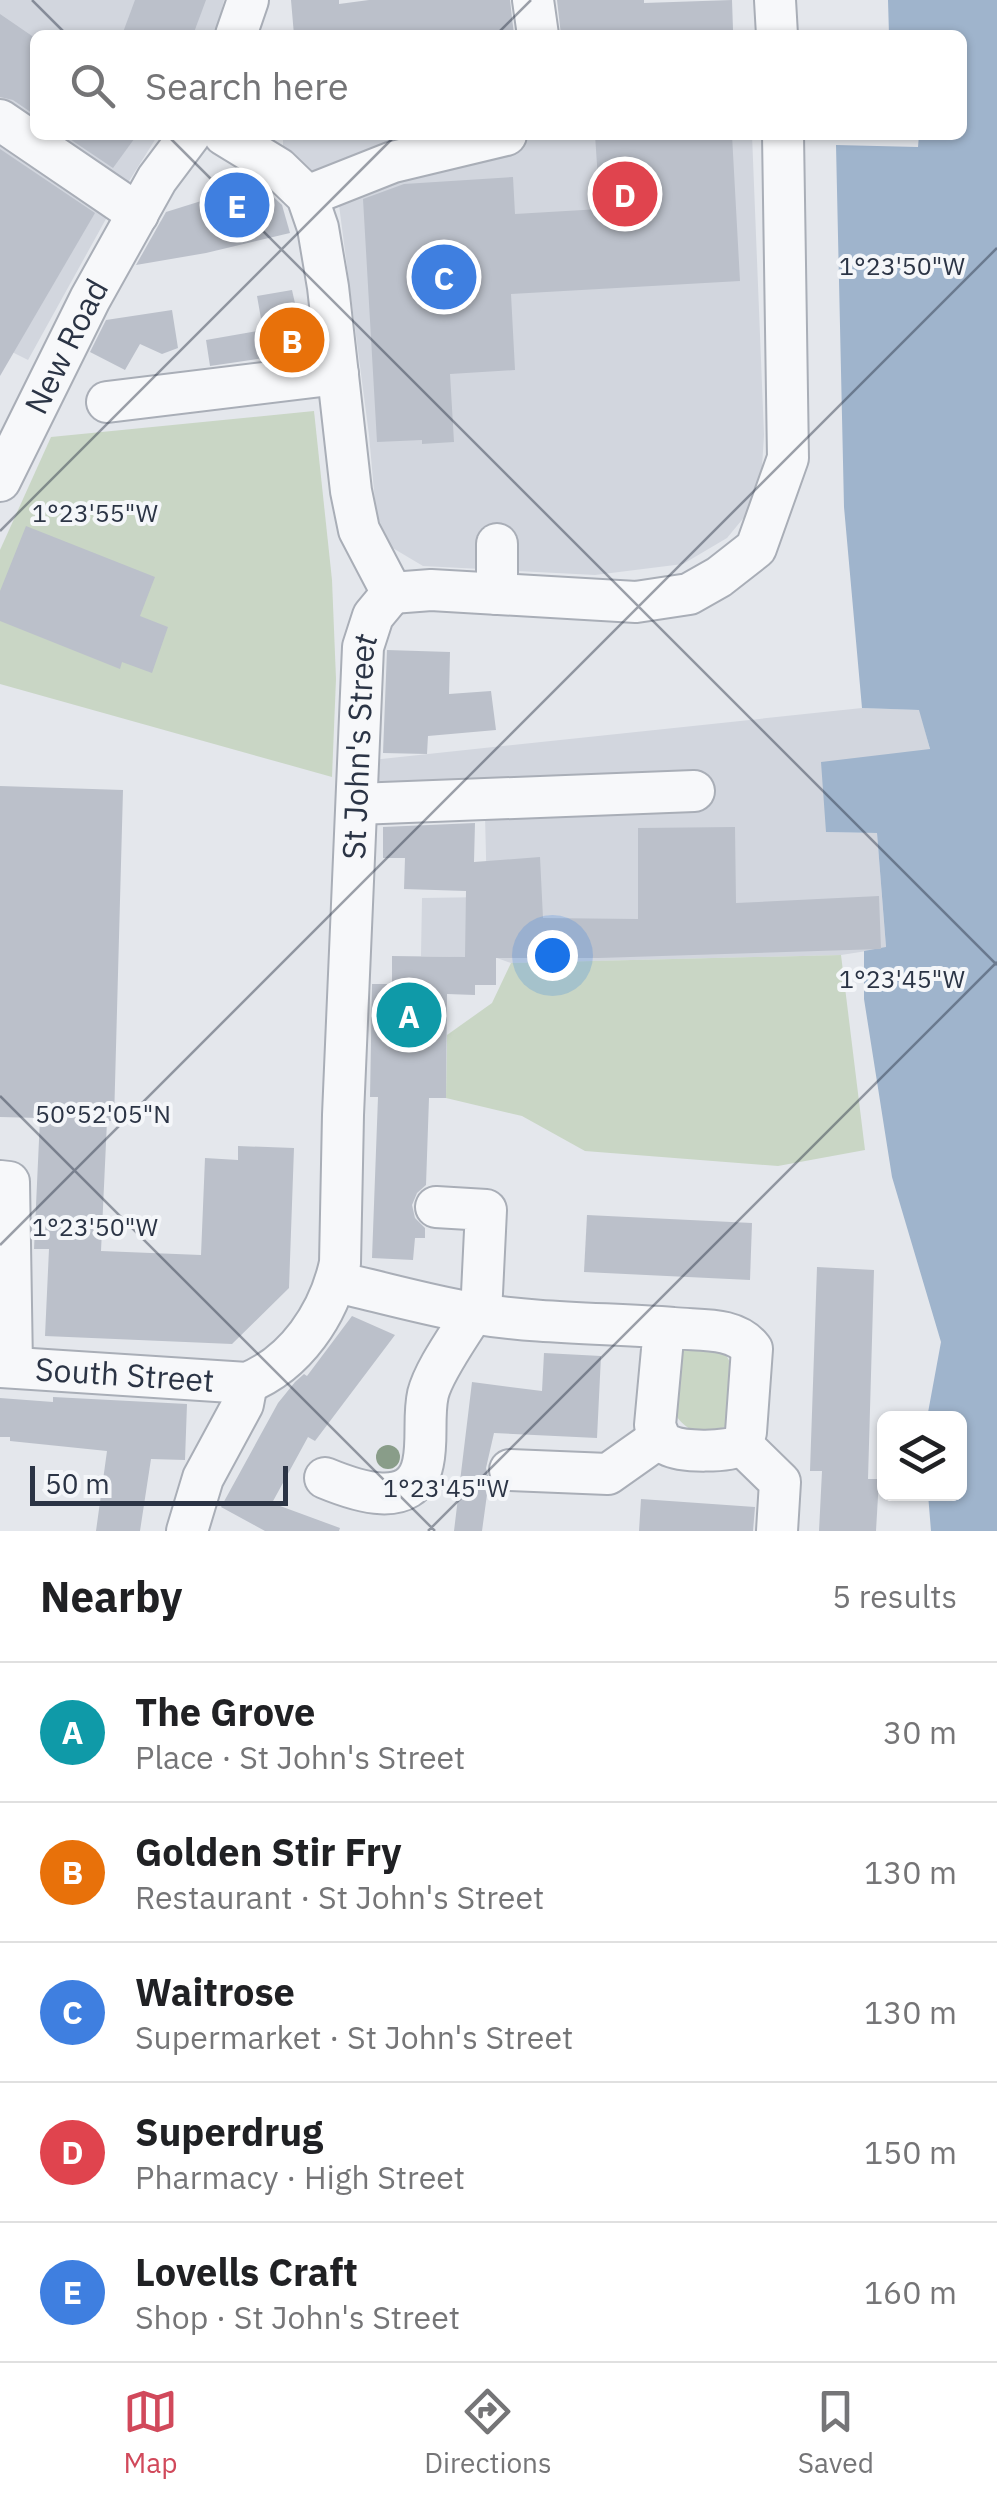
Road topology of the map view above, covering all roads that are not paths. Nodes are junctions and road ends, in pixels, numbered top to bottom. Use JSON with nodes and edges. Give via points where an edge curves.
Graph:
{"nodes":[{"id":1,"x":248,"y":0,"type":"edge"},
{"id":2,"x":533,"y":0,"type":"edge"},
{"id":3,"x":775,"y":0,"type":"edge"},
{"id":4,"x":238,"y":30,"type":"edge"},
{"id":5,"x":537,"y":30,"type":"edge"},
{"id":6,"x":777,"y":30,"type":"edge"},
{"id":7,"x":0,"y":120,"type":"edge"},
{"id":8,"x":186,"y":140,"type":"edge"},
{"id":9,"x":232,"y":140,"type":"edge"},
{"id":10,"x":485,"y":140,"type":"edge"},
{"id":11,"x":783,"y":140,"type":"edge"},
{"id":12,"x":307,"y":196,"type":"junction"},
{"id":13,"x":138,"y":214,"type":"junction"},
{"id":14,"x":338,"y":374,"type":"junction"},
{"id":15,"x":107,"y":402,"type":"dead end"},
{"id":16,"x":0,"y":481,"type":"edge"},
{"id":17,"x":497,"y":544,"type":"dead end"},
{"id":18,"x":392,"y":593,"type":"junction"},
{"id":19,"x":497,"y":594,"type":"junction"},
{"id":20,"x":694,"y":791,"type":"dead end"},
{"id":21,"x":357,"y":804,"type":"junction"},
{"id":22,"x":0,"y":1182,"type":"edge"},
{"id":23,"x":436,"y":1207,"type":"dead end"},
{"id":24,"x":336,"y":1282,"type":"junction"},
{"id":25,"x":477,"y":1313,"type":"junction"},
{"id":26,"x":664,"y":1328,"type":"junction"},
{"id":27,"x":6,"y":1366,"type":"edge"},
{"id":28,"x":247,"y":1383,"type":"junction"},
{"id":29,"x":660,"y":1438,"type":"junction"},
{"id":30,"x":742,"y":1445,"type":"junction"},
{"id":31,"x":510,"y":1470,"type":"dead end"},
{"id":32,"x":325,"y":1478,"type":"dead end"},
{"id":33,"x":188,"y":1531,"type":"edge"},
{"id":34,"x":777,"y":1531,"type":"edge"}],
"edges":[{"from":1,"to":4,"type":"street"},
{"from":2,"to":5,"type":"street"},
{"from":3,"to":6,"type":"street"},
{"from":7,"to":13,"type":"street"},
{"from":8,"to":13,"type":"street","name":"New Road"},
{"from":9,"to":12,"type":"street","via":[[278,168]]},
{"from":10,"to":12,"type":"street","via":[[393,162]]},
{"from":11,"to":19,"type":"street","via":[[788,458],[756,548],[689,594],[636,602]]},
{"from":12,"to":14,"type":"street","name":"St John's Street","via":[[307,248]]},
{"from":13,"to":16,"type":"street","name":"New Road"},
{"from":14,"to":15,"type":"street"},
{"from":14,"to":18,"type":"street","name":"St John's Street","via":[[359,530]]},
{"from":17,"to":19,"type":"street"},
{"from":18,"to":19,"type":"street"},
{"from":18,"to":21,"type":"street","name":"St John's Street","via":[[373,616],[363,647]]},
{"from":20,"to":21,"type":"street"},
{"from":21,"to":24,"type":"street","name":"St John's Street"},
{"from":22,"to":27,"type":"street","via":[[8,1182]]},
{"from":23,"to":25,"type":"street","via":[[486,1210]]},
{"from":24,"to":25,"type":"street"},
{"from":24,"to":28,"type":"street","name":"St John's Street","via":[[291,1355]]},
{"from":25,"to":26,"type":"street"},
{"from":25,"to":32,"type":"street","via":[[428,1392],[422,1467],[409,1486],[366,1494]]},
{"from":26,"to":29,"type":"street","via":[[655,1425]]},
{"from":26,"to":30,"type":"street","via":[[731,1333],[752,1350]]},
{"from":27,"to":28,"type":"street","name":"South Street"},
{"from":28,"to":33,"type":"street","via":[[243,1404],[203,1478]]},
{"from":29,"to":30,"type":"street","via":[[671,1448],[730,1451]]},
{"from":29,"to":31,"type":"street","via":[[608,1474]]},
{"from":30,"to":34,"type":"street","via":[[780,1482]]}]}
